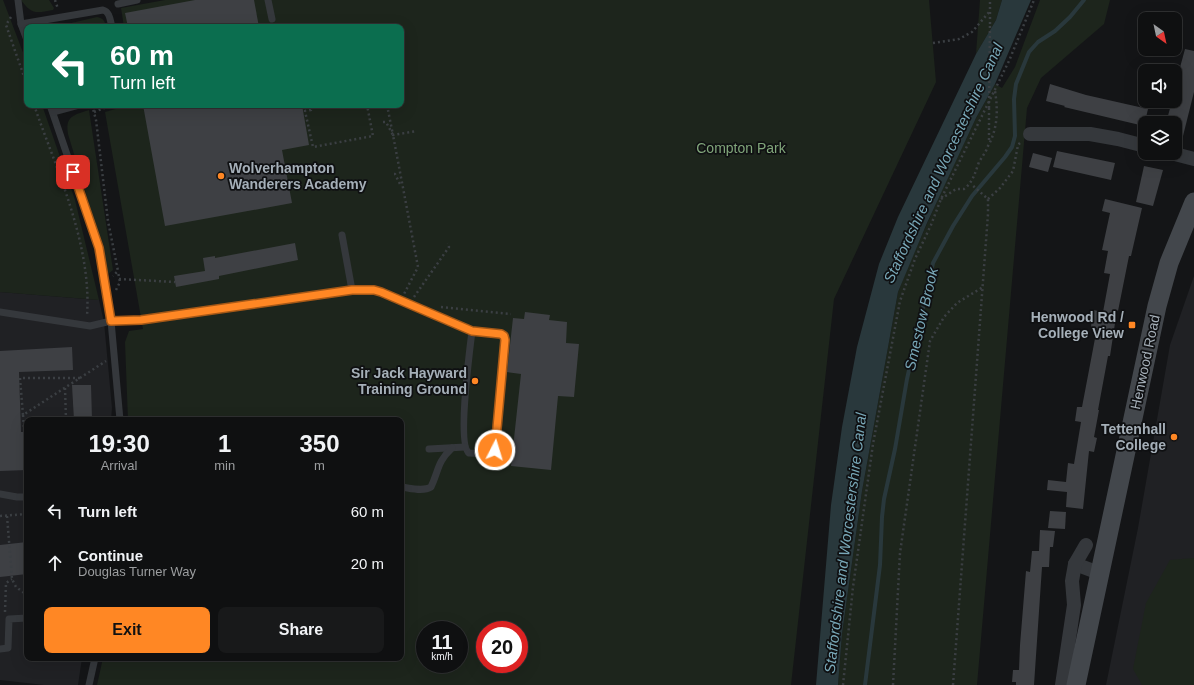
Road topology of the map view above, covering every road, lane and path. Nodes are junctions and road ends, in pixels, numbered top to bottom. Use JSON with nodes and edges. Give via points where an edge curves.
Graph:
{"nodes":[{"id":1,"x":55,"y":0,"type":"edge"},
{"id":2,"x":137,"y":0,"type":"edge"},
{"id":3,"x":268,"y":0,"type":"edge"},
{"id":4,"x":990,"y":0,"type":"edge"},
{"id":5,"x":1034,"y":0,"type":"edge"},
{"id":6,"x":18,"y":1,"type":"edge"},
{"id":7,"x":58,"y":4,"type":"dead end"},
{"id":8,"x":118,"y":4,"type":"dead end"},
{"id":9,"x":990,"y":11,"type":"junction"},
{"id":10,"x":272,"y":20,"type":"dead end"},
{"id":11,"x":21,"y":24,"type":"junction"},
{"id":12,"x":111,"y":24,"type":"edge"},
{"id":13,"x":24,"y":32,"type":"edge"},
{"id":14,"x":933,"y":43,"type":"dead end"},
{"id":15,"x":24,"y":76,"type":"edge"},
{"id":16,"x":995,"y":90,"type":"junction"},
{"id":17,"x":35,"y":108,"type":"edge"},
{"id":18,"x":52,"y":108,"type":"edge"},
{"id":19,"x":93,"y":108,"type":"edge"},
{"id":20,"x":104,"y":108,"type":"edge"},
{"id":21,"x":311,"y":108,"type":"edge"},
{"id":22,"x":368,"y":108,"type":"edge"},
{"id":23,"x":388,"y":108,"type":"edge"},
{"id":24,"x":94,"y":112,"type":"junction"},
{"id":25,"x":384,"y":122,"type":"dead end"},
{"id":26,"x":417,"y":131,"type":"dead end"},
{"id":27,"x":1030,"y":134,"type":"joint"},
{"id":28,"x":393,"y":135,"type":"junction"},
{"id":29,"x":1138,"y":144,"type":"edge"},
{"id":30,"x":989,"y":145,"type":"junction"},
{"id":31,"x":1182,"y":156,"type":"edge"},
{"id":32,"x":1194,"y":159,"type":"edge"},
{"id":33,"x":394,"y":174,"type":"dead end"},
{"id":34,"x":971,"y":184,"type":"junction"},
{"id":35,"x":404,"y":190,"type":"junction"},
{"id":36,"x":941,"y":199,"type":"junction"},
{"id":37,"x":988,"y":199,"type":"junction"},
{"id":38,"x":1194,"y":202,"type":"edge"},
{"id":39,"x":342,"y":235,"type":"dead end"},
{"id":40,"x":448,"y":243,"type":"dead end"},
{"id":41,"x":119,"y":279,"type":"dead end"},
{"id":42,"x":105,"y":282,"type":"junction"},
{"id":43,"x":175,"y":282,"type":"dead end"},
{"id":44,"x":983,"y":287,"type":"junction"},
{"id":45,"x":352,"y":290,"type":"junction"},
{"id":46,"x":404,"y":295,"type":"dead end"},
{"id":47,"x":414,"y":299,"type":"dead end"},
{"id":48,"x":437,"y":306,"type":"dead end"},
{"id":49,"x":0,"y":312,"type":"edge"},
{"id":50,"x":511,"y":314,"type":"dead end"},
{"id":51,"x":111,"y":321,"type":"junction"},
{"id":52,"x":472,"y":331,"type":"junction"},
{"id":53,"x":115,"y":355,"type":"junction"},
{"id":54,"x":80,"y":378,"type":"junction"},
{"id":55,"x":64,"y":388,"type":"junction"},
{"id":56,"x":23,"y":415,"type":"junction"},
{"id":57,"x":66,"y":417,"type":"edge"},
{"id":58,"x":120,"y":417,"type":"edge"},
{"id":59,"x":24,"y":428,"type":"edge"},
{"id":60,"x":465,"y":447,"type":"junction"},
{"id":61,"x":452,"y":448,"type":"junction"},
{"id":62,"x":429,"y":449,"type":"dead end"},
{"id":63,"x":404,"y":487,"type":"edge"},
{"id":64,"x":0,"y":494,"type":"edge"},
{"id":65,"x":24,"y":497,"type":"edge"},
{"id":66,"x":24,"y":514,"type":"edge"},
{"id":67,"x":0,"y":516,"type":"edge"},
{"id":68,"x":8,"y":516,"type":"junction"},
{"id":69,"x":1086,"y":545,"type":"dead end"},
{"id":70,"x":1075,"y":564,"type":"junction"},
{"id":71,"x":1099,"y":573,"type":"junction"},
{"id":72,"x":12,"y":579,"type":"junction"},
{"id":73,"x":24,"y":593,"type":"edge"},
{"id":74,"x":24,"y":618,"type":"edge"},
{"id":75,"x":5,"y":619,"type":"dead end"},
{"id":76,"x":0,"y":648,"type":"edge"},
{"id":77,"x":94,"y":661,"type":"edge"},
{"id":78,"x":89,"y":685,"type":"edge"},
{"id":79,"x":843,"y":685,"type":"edge"},
{"id":80,"x":893,"y":685,"type":"edge"},
{"id":81,"x":952,"y":685,"type":"edge"},
{"id":82,"x":1062,"y":685,"type":"edge"},
{"id":83,"x":1076,"y":685,"type":"edge"}],
"edges":[{"from":1,"to":7,"type":"path"},
{"from":2,"to":8,"type":"lane"},
{"from":3,"to":10,"type":"lane"},
{"from":4,"to":9,"type":"path"},
{"from":5,"to":16,"type":"path"},
{"from":6,"to":11,"type":"lane"},
{"from":6,"to":15,"type":"path","via":[[6,25]]},
{"from":9,"to":14,"type":"path","via":[[972,32],[959,39]]},
{"from":9,"to":30,"type":"path","bridge":true},
{"from":11,"to":12,"type":"lane","via":[[103,10],[109,14]]},
{"from":11,"to":13,"type":"lane"},
{"from":16,"to":30,"type":"path","via":[[997,115]]},
{"from":16,"to":36,"type":"path"},
{"from":17,"to":51,"type":"path","via":[[62,180],[81,249],[87,282],[87,317]]},
{"from":18,"to":42,"type":"lane","via":[[99,248]]},
{"from":19,"to":24,"type":"path"},
{"from":20,"to":24,"type":"path"},
{"from":21,"to":22,"type":"path","via":[[305,111],[313,147],[373,136]]},
{"from":23,"to":28,"type":"path"},
{"from":24,"to":42,"type":"path","via":[[108,221],[118,271]]},
{"from":25,"to":28,"type":"path"},
{"from":26,"to":28,"type":"path"},
{"from":27,"to":29,"type":"street","via":[[1090,134]]},
{"from":27,"to":37,"type":"path","via":[[1018,145],[1013,171]]},
{"from":28,"to":35,"type":"path"},
{"from":30,"to":34,"type":"path"},
{"from":31,"to":32,"type":"street"},
{"from":33,"to":35,"type":"path"},
{"from":34,"to":36,"type":"path","via":[[964,189],[956,189]]},
{"from":34,"to":37,"type":"path"},
{"from":35,"to":46,"type":"path","via":[[418,267]]},
{"from":36,"to":79,"type":"path","via":[[900,301],[872,452],[853,587]]},
{"from":37,"to":44,"type":"path"},
{"from":38,"to":71,"type":"main road","name":"Henwood Road","via":[[1169,263],[1157,306]]},
{"from":39,"to":45,"type":"lane"},
{"from":40,"to":47,"type":"path","via":[[449,247]]},
{"from":41,"to":43,"type":"path"},
{"from":42,"to":51,"type":"lane"},
{"from":44,"to":80,"type":"path","via":[[957,303],[944,317],[930,341],[900,553]]},
{"from":44,"to":81,"type":"path"},
{"from":45,"to":51,"type":"lane","via":[[141,320]]},
{"from":45,"to":52,"type":"lane","via":[[381,292]]},
{"from":48,"to":50,"type":"path"},
{"from":49,"to":51,"type":"lane","via":[[90,326]]},
{"from":51,"to":53,"type":"lane"},
{"from":52,"to":60,"type":"lane","via":[[463,425]]},
{"from":52,"to":60,"type":"lane","via":[[501,334],[505,340],[495,450],[491,454],[469,453]]},
{"from":53,"to":54,"type":"path"},
{"from":53,"to":58,"type":"lane"},
{"from":54,"to":55,"type":"path"},
{"from":54,"to":56,"type":"path","via":[[20,378]]},
{"from":55,"to":56,"type":"path"},
{"from":55,"to":57,"type":"path"},
{"from":56,"to":59,"type":"path"},
{"from":60,"to":61,"type":"lane"},
{"from":61,"to":62,"type":"lane"},
{"from":61,"to":63,"type":"lane","via":[[439,464],[431,487],[423,490]]},
{"from":64,"to":65,"type":"lane"},
{"from":66,"to":68,"type":"path"},
{"from":67,"to":68,"type":"path"},
{"from":68,"to":72,"type":"path"},
{"from":69,"to":70,"type":"street"},
{"from":70,"to":71,"type":"street"},
{"from":70,"to":82,"type":"street","via":[[1072,581],[1074,605]]},
{"from":71,"to":83,"type":"main road","name":"Henwood Road"},
{"from":72,"to":73,"type":"path","via":[[16,587]]},
{"from":72,"to":75,"type":"path","via":[[6,583]]},
{"from":74,"to":76,"type":"lane","via":[[9,619],[8,648]]},
{"from":77,"to":78,"type":"lane"}]}
